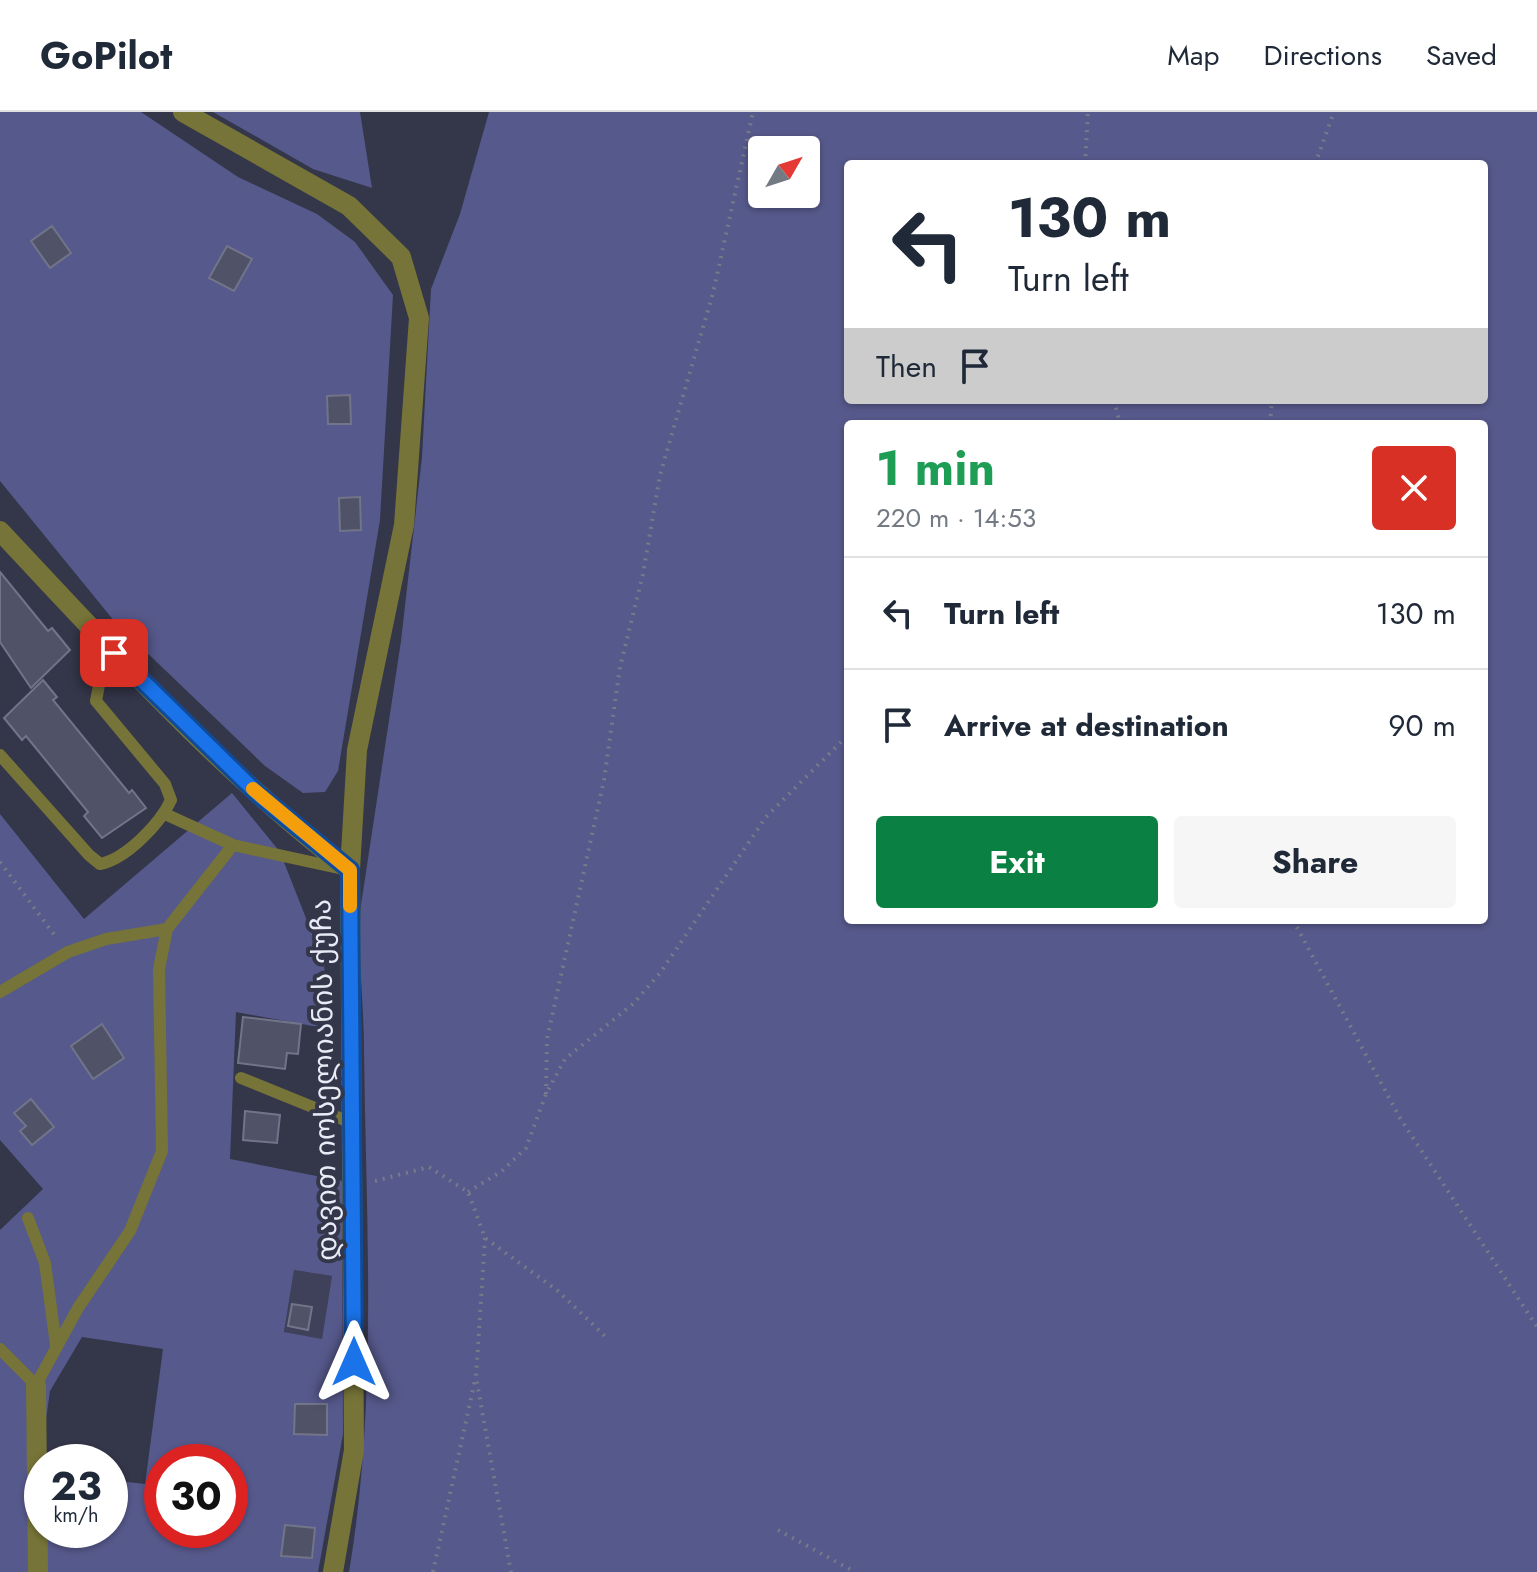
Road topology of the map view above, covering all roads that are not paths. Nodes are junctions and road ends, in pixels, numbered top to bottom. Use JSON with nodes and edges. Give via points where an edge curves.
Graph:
{"nodes":[{"id":1,"x":183,"y":112,"type":"edge"},
{"id":2,"x":0,"y":531,"type":"edge"},
{"id":3,"x":121,"y":660,"type":"junction"},
{"id":4,"x":0,"y":755,"type":"edge"},
{"id":5,"x":165,"y":814,"type":"junction"},
{"id":6,"x":233,"y":845,"type":"junction"},
{"id":7,"x":350,"y":870,"type":"junction"},
{"id":8,"x":167,"y":929,"type":"junction"},
{"id":9,"x":0,"y":992,"type":"edge"},
{"id":10,"x":241,"y":1078,"type":"dead end"},
{"id":11,"x":352,"y":1123,"type":"junction"},
{"id":12,"x":28,"y":1218,"type":"dead end"},
{"id":13,"x":56,"y":1345,"type":"junction"},
{"id":14,"x":0,"y":1349,"type":"edge"},
{"id":15,"x":36,"y":1385,"type":"junction"},
{"id":16,"x":38,"y":1572,"type":"edge"},
{"id":17,"x":333,"y":1572,"type":"edge"}],
"edges":[{"from":1,"to":7,"type":"street","name":"დავით იოსელიანის ქუჩა","via":[[349,206],[401,257],[419,318],[404,525],[357,750]]},
{"from":2,"to":3,"type":"street"},
{"from":3,"to":5,"type":"lane","via":[[100,680],[96,701],[165,784],[171,800]]},
{"from":3,"to":7,"type":"street","via":[[258,794]]},
{"from":4,"to":5,"type":"lane","via":[[100,864],[113,862]]},
{"from":5,"to":6,"type":"lane"},
{"from":6,"to":7,"type":"lane"},
{"from":6,"to":8,"type":"lane"},
{"from":7,"to":11,"type":"street","name":"დავით იოსელიანის ქუჩა"},
{"from":8,"to":9,"type":"lane","via":[[106,939],[68,952]]},
{"from":8,"to":13,"type":"lane","via":[[159,969],[162,1151],[130,1231]]},
{"from":10,"to":11,"type":"lane"},
{"from":11,"to":17,"type":"street","name":"დავით იოსელიანის ქუჩა","via":[[354,1450]]},
{"from":12,"to":13,"type":"lane","via":[[45,1263]]},
{"from":13,"to":15,"type":"lane"},
{"from":14,"to":15,"type":"lane"},
{"from":15,"to":16,"type":"street"}]}
